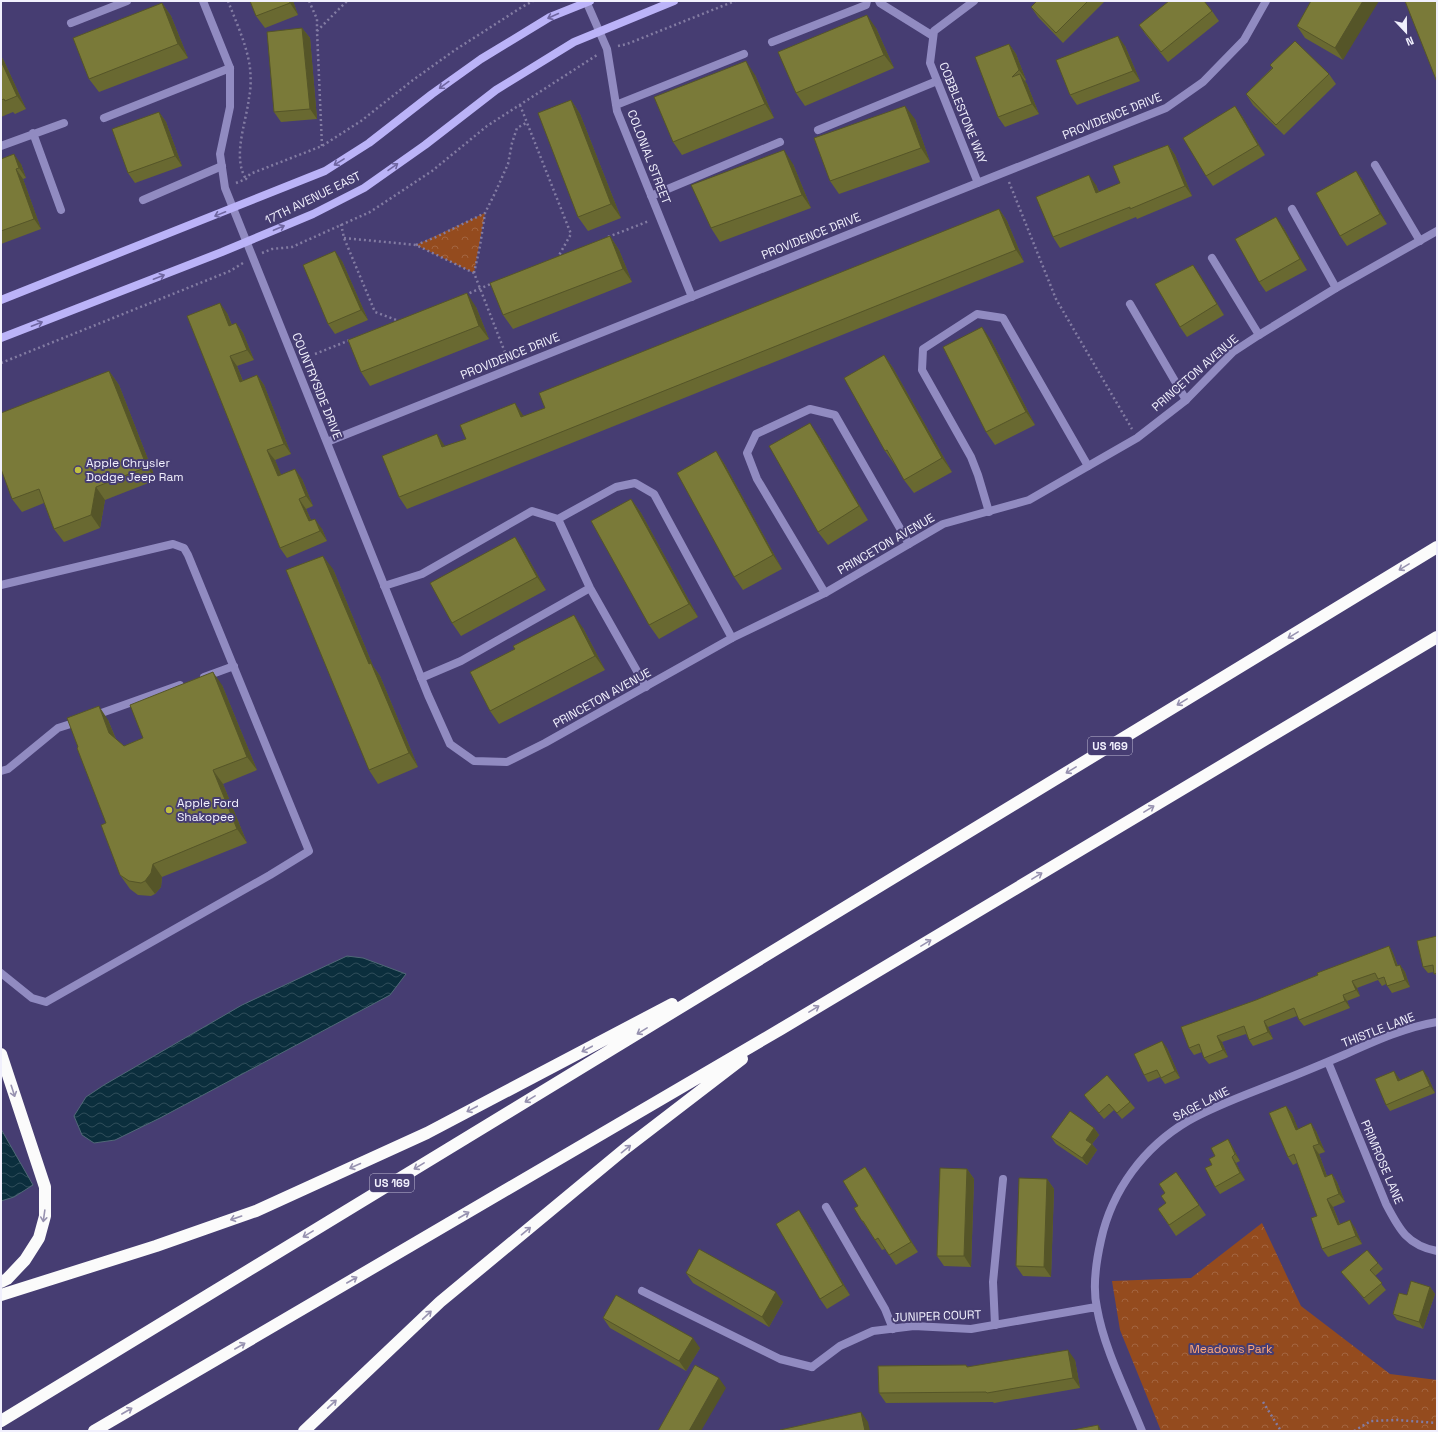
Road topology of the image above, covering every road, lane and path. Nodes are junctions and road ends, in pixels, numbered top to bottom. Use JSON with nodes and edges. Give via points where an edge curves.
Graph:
{"nodes":[{"id":1,"x":127,"y":1,"type":"edge"},
{"id":2,"x":203,"y":1,"type":"edge"},
{"id":3,"x":309,"y":1,"type":"edge"},
{"id":4,"x":347,"y":1,"type":"edge"},
{"id":5,"x":533,"y":1,"type":"edge"},
{"id":6,"x":588,"y":1,"type":"edge"},
{"id":7,"x":674,"y":1,"type":"edge"},
{"id":8,"x":867,"y":1,"type":"edge"},
{"id":9,"x":879,"y":1,"type":"edge"},
{"id":10,"x":974,"y":1,"type":"edge"},
{"id":11,"x":1266,"y":1,"type":"edge"},
{"id":12,"x":71,"y":24,"type":"dead end"},
{"id":13,"x":317,"y":31,"type":"junction"},
{"id":14,"x":600,"y":31,"type":"junction"},
{"id":15,"x":934,"y":36,"type":"junction"},
{"id":16,"x":772,"y":42,"type":"dead end"},
{"id":17,"x":744,"y":54,"type":"dead end"},
{"id":18,"x":230,"y":68,"type":"junction"},
{"id":19,"x":937,"y":81,"type":"junction"},
{"id":20,"x":520,"y":105,"type":"dead end"},
{"id":21,"x":616,"y":105,"type":"junction"},
{"id":22,"x":104,"y":118,"type":"dead end"},
{"id":23,"x":64,"y":123,"type":"dead end"},
{"id":24,"x":526,"y":123,"type":"junction"},
{"id":25,"x":818,"y":130,"type":"dead end"},
{"id":26,"x":34,"y":134,"type":"junction"},
{"id":27,"x":780,"y":142,"type":"dead end"},
{"id":28,"x":1,"y":146,"type":"edge"},
{"id":29,"x":322,"y":146,"type":"junction"},
{"id":30,"x":1375,"y":165,"type":"dead end"},
{"id":31,"x":222,"y":166,"type":"junction"},
{"id":32,"x":1005,"y":172,"type":"junction"},
{"id":33,"x":978,"y":183,"type":"junction"},
{"id":34,"x":225,"y":188,"type":"junction"},
{"id":35,"x":651,"y":196,"type":"junction"},
{"id":36,"x":143,"y":200,"type":"dead end"},
{"id":37,"x":233,"y":208,"type":"junction"},
{"id":38,"x":1292,"y":209,"type":"dead end"},
{"id":39,"x":61,"y":210,"type":"dead end"},
{"id":40,"x":485,"y":213,"type":"junction"},
{"id":41,"x":659,"y":217,"type":"junction"},
{"id":42,"x":341,"y":224,"type":"dead end"},
{"id":43,"x":1437,"y":231,"type":"edge"},
{"id":44,"x":608,"y":237,"type":"edge"},
{"id":45,"x":344,"y":238,"type":"junction"},
{"id":46,"x":1420,"y":241,"type":"junction"},
{"id":47,"x":247,"y":242,"type":"junction"},
{"id":48,"x":416,"y":245,"type":"junction"},
{"id":49,"x":566,"y":254,"type":"edge"},
{"id":50,"x":558,"y":257,"type":"junction"},
{"id":51,"x":1212,"y":258,"type":"dead end"},
{"id":52,"x":551,"y":260,"type":"edge"},
{"id":53,"x":474,"y":273,"type":"junction"},
{"id":54,"x":494,"y":283,"type":"edge"},
{"id":55,"x":1336,"y":288,"type":"junction"},
{"id":56,"x":480,"y":289,"type":"junction"},
{"id":57,"x":692,"y":297,"type":"junction"},
{"id":58,"x":458,"y":298,"type":"edge"},
{"id":59,"x":1,"y":300,"type":"edge"},
{"id":60,"x":1130,"y":304,"type":"dead end"},
{"id":61,"x":392,"y":324,"type":"edge"},
{"id":62,"x":1259,"y":335,"type":"junction"},
{"id":63,"x":1,"y":338,"type":"edge"},
{"id":64,"x":357,"y":338,"type":"edge"},
{"id":65,"x":315,"y":354,"type":"dead end"},
{"id":66,"x":506,"y":354,"type":"dead end"},
{"id":67,"x":1186,"y":400,"type":"junction"},
{"id":68,"x":1137,"y":438,"type":"junction"},
{"id":69,"x":327,"y":442,"type":"junction"},
{"id":70,"x":1088,"y":466,"type":"junction"},
{"id":71,"x":989,"y":512,"type":"junction"},
{"id":72,"x":558,"y":519,"type":"junction"},
{"id":73,"x":909,"y":544,"type":"junction"},
{"id":74,"x":1437,"y":547,"type":"edge"},
{"id":75,"x":1,"y":585,"type":"edge"},
{"id":76,"x":384,"y":586,"type":"junction"},
{"id":77,"x":590,"y":588,"type":"junction"},
{"id":78,"x":825,"y":593,"type":"junction"},
{"id":79,"x":1437,"y":637,"type":"edge"},
{"id":80,"x":732,"y":638,"type":"junction"},
{"id":81,"x":234,"y":666,"type":"junction"},
{"id":82,"x":421,"y":678,"type":"junction"},
{"id":83,"x":646,"y":687,"type":"junction"},
{"id":84,"x":474,"y":761,"type":"joint"},
{"id":85,"x":1,"y":772,"type":"edge"},
{"id":86,"x":782,"y":946,"type":"junction"},
{"id":87,"x":1,"y":973,"type":"edge"},
{"id":88,"x":1437,"y":1022,"type":"edge"},
{"id":89,"x":781,"y":1030,"type":"junction"},
{"id":90,"x":1,"y":1054,"type":"edge"},
{"id":91,"x":1328,"y":1062,"type":"junction"},
{"id":92,"x":1003,"y":1179,"type":"dead end"},
{"id":93,"x":826,"y":1207,"type":"dead end"},
{"id":94,"x":1437,"y":1251,"type":"edge"},
{"id":95,"x":1,"y":1282,"type":"edge"},
{"id":96,"x":642,"y":1292,"type":"dead end"},
{"id":97,"x":1,"y":1295,"type":"edge"},
{"id":98,"x":1096,"y":1308,"type":"junction"},
{"id":99,"x":995,"y":1325,"type":"junction"},
{"id":100,"x":893,"y":1329,"type":"junction"},
{"id":101,"x":1263,"y":1402,"type":"dead end"},
{"id":102,"x":1,"y":1420,"type":"edge"},
{"id":103,"x":1437,"y":1423,"type":"edge"},
{"id":104,"x":94,"y":1431,"type":"edge"},
{"id":105,"x":304,"y":1431,"type":"edge"},
{"id":106,"x":1142,"y":1431,"type":"edge"},
{"id":107,"x":1281,"y":1431,"type":"edge"},
{"id":108,"x":1354,"y":1431,"type":"edge"}],
"edges":[{"from":1,"to":12,"type":"street"},
{"from":2,"to":18,"type":"street","name":"COUNTRYSIDE DRIVE"},
{"from":3,"to":13,"type":"path","via":[[317,19]]},
{"from":4,"to":13,"type":"path"},
{"from":5,"to":29,"type":"path","via":[[455,50],[361,122]]},
{"from":6,"to":14,"type":"street","name":"COLONIAL STREET"},
{"from":6,"to":37,"type":"street","name":"17TH AVENUE EAST","one_way":true,"via":[[550,17],[481,58],[370,143],[324,171]]},
{"from":7,"to":14,"type":"street","name":"17TH AVENUE EAST"},
{"from":8,"to":16,"type":"street","via":[[866,5]]},
{"from":9,"to":15,"type":"street"},
{"from":10,"to":15,"type":"street","via":[[934,31]]},
{"from":11,"to":32,"type":"street","name":"PROVIDENCE DRIVE","via":[[1244,40],[1203,82],[1166,108]]},
{"from":13,"to":29,"type":"path"},
{"from":14,"to":21,"type":"street","name":"COLONIAL STREET","via":[[607,48]]},
{"from":47,"to":14,"type":"street","name":"17TH AVENUE EAST","one_way":true,"via":[[364,188],[496,90],[574,42]]},
{"from":15,"to":19,"type":"street","name":"COBBLESTONE WAY","via":[[930,63]]},
{"from":17,"to":21,"type":"street"},
{"from":18,"to":22,"type":"street"},
{"from":18,"to":31,"type":"street","name":"COUNTRYSIDE DRIVE","via":[[230,107],[220,154]]},
{"from":19,"to":25,"type":"street"},
{"from":19,"to":33,"type":"street","name":"COBBLESTONE WAY"},
{"from":20,"to":24,"type":"path"},
{"from":21,"to":35,"type":"street","name":"COLONIAL STREET"},
{"from":23,"to":26,"type":"street"},
{"from":24,"to":40,"type":"path","via":[[517,128],[508,164]]},
{"from":24,"to":50,"type":"path","via":[[571,234]]},
{"from":26,"to":28,"type":"street"},
{"from":26,"to":39,"type":"street"},
{"from":27,"to":35,"type":"street"},
{"from":29,"to":34,"type":"path","via":[[250,174],[246,179]]},
{"from":30,"to":46,"type":"street"},
{"from":31,"to":34,"type":"street","name":"COUNTRYSIDE DRIVE"},
{"from":31,"to":36,"type":"street"},
{"from":32,"to":33,"type":"street","name":"PROVIDENCE DRIVE"},
{"from":32,"to":68,"type":"path","via":[[1056,299]]},
{"from":33,"to":57,"type":"street","name":"PROVIDENCE DRIVE"},
{"from":34,"to":37,"type":"street","name":"COUNTRYSIDE DRIVE"},
{"from":35,"to":41,"type":"street","name":"COLONIAL STREET"},
{"from":37,"to":47,"type":"street","name":"COUNTRYSIDE DRIVE"},
{"from":37,"to":59,"type":"street","name":"17TH AVENUE EAST","one_way":true},
{"from":38,"to":55,"type":"street"},
{"from":40,"to":48,"type":"path"},
{"from":40,"to":53,"type":"path"},
{"from":41,"to":44,"type":"path"},
{"from":41,"to":57,"type":"street","name":"COLONIAL STREET"},
{"from":42,"to":45,"type":"path"},
{"from":43,"to":46,"type":"street","name":"PRINCETON AVENUE"},
{"from":45,"to":48,"type":"path"},
{"from":45,"to":61,"type":"path","via":[[375,312],[399,321]]},
{"from":46,"to":55,"type":"street","name":"PRINCETON AVENUE"},
{"from":63,"to":47,"type":"street","name":"17TH AVENUE EAST","one_way":true},
{"from":47,"to":69,"type":"street","name":"COUNTRYSIDE DRIVE"},
{"from":48,"to":53,"type":"path"},
{"from":49,"to":50,"type":"path"},
{"from":50,"to":52,"type":"path"},
{"from":51,"to":62,"type":"street"},
{"from":53,"to":56,"type":"path"},
{"from":54,"to":56,"type":"path"},
{"from":55,"to":62,"type":"street","name":"PRINCETON AVENUE"},
{"from":56,"to":58,"type":"path"},
{"from":56,"to":66,"type":"path"},
{"from":57,"to":69,"type":"street","name":"PROVIDENCE DRIVE"},
{"from":60,"to":67,"type":"street"},
{"from":62,"to":67,"type":"street","name":"PRINCETON AVENUE","via":[[1233,352]]},
{"from":64,"to":65,"type":"path"},
{"from":67,"to":68,"type":"street","name":"PRINCETON AVENUE"},
{"from":68,"to":70,"type":"street","name":"PRINCETON AVENUE"},
{"from":69,"to":76,"type":"street","name":"COUNTRYSIDE DRIVE"},
{"from":70,"to":71,"type":"street","name":"PRINCETON AVENUE","via":[[1029,500]]},
{"from":70,"to":71,"type":"street","via":[[1003,318],[977,314],[922,349],[922,370],[971,457]]},
{"from":71,"to":73,"type":"street","name":"PRINCETON AVENUE","via":[[943,524]]},
{"from":72,"to":76,"type":"street","via":[[532,511],[422,574]]},
{"from":72,"to":77,"type":"street"},
{"from":72,"to":80,"type":"street","via":[[616,487],[635,483],[654,494]]},
{"from":73,"to":78,"type":"street","name":"PRINCETON AVENUE"},
{"from":73,"to":78,"type":"street","via":[[835,415],[810,409],[756,434],[747,453],[757,480]]},
{"from":74,"to":86,"type":"highway","number":"US 169","one_way":true},
{"from":75,"to":81,"type":"street","via":[[173,544],[184,548],[188,555]]},
{"from":76,"to":82,"type":"street","name":"COUNTRYSIDE DRIVE"},
{"from":77,"to":82,"type":"street","via":[[461,661]]},
{"from":77,"to":83,"type":"street"},
{"from":78,"to":80,"type":"street","name":"PRINCETON AVENUE"},
{"from":89,"to":79,"type":"highway","one_way":true},
{"from":80,"to":83,"type":"street","name":"PRINCETON AVENUE"},
{"from":81,"to":85,"type":"street","via":[[58,728]]},
{"from":81,"to":87,"type":"street","via":[[308,851],[46,1002],[32,998]]},
{"from":82,"to":84,"type":"street","name":"COUNTRYSIDE DRIVE","via":[[450,744]]},
{"from":83,"to":84,"type":"street","name":"PRINCETON AVENUE","via":[[507,762]]},
{"from":86,"to":97,"type":"highway","one_way":true,"via":[[427,1133],[256,1211]]},
{"from":86,"to":102,"type":"highway","number":"US 169","one_way":true},
{"from":88,"to":91,"type":"street","name":"THISTLE LANE","via":[[1384,1038]]},
{"from":104,"to":89,"type":"highway","one_way":true},
{"from":105,"to":89,"type":"highway","one_way":true,"via":[[440,1302],[626,1148]]},
{"from":90,"to":95,"type":"highway","one_way":true,"via":[[45,1187],[45,1216],[39,1238],[24,1260]]},
{"from":91,"to":94,"type":"street","name":"PRIMROSE LANE","via":[[1396,1224],[1410,1240]]},
{"from":91,"to":98,"type":"street","name":"SAGE LANE","via":[[1188,1121],[1148,1152],[1129,1174],[1115,1198],[1104,1226],[1095,1277]]},
{"from":92,"to":99,"type":"street","via":[[993,1282]]},
{"from":93,"to":100,"type":"street","via":[[885,1309]]},
{"from":96,"to":100,"type":"street","name":"JUNIPER COURT","via":[[780,1359],[812,1367],[840,1346],[873,1331]]},
{"from":98,"to":99,"type":"street","name":"JUNIPER COURT"},
{"from":98,"to":106,"type":"street","name":"SAGE LANE","via":[[1103,1334]]},
{"from":99,"to":100,"type":"street","name":"JUNIPER COURT","via":[[971,1329],[914,1326]]},
{"from":101,"to":107,"type":"path"},
{"from":103,"to":108,"type":"path","via":[[1371,1421]]}]}
